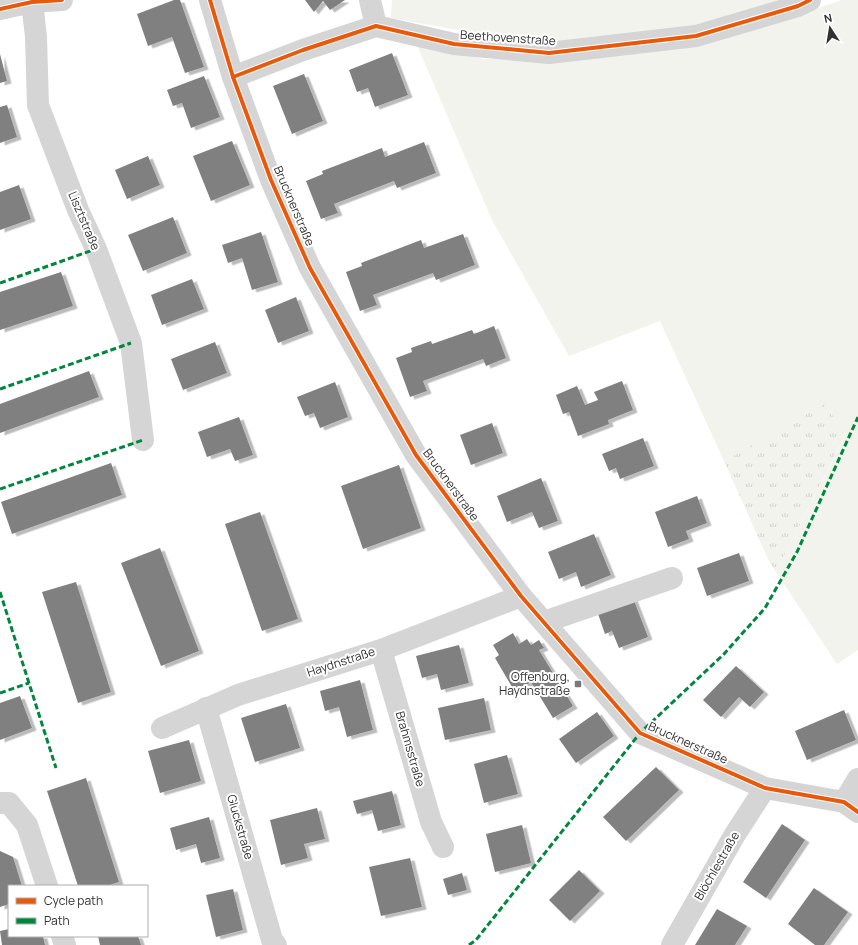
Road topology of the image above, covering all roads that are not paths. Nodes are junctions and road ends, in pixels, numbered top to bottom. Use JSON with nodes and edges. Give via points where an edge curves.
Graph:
{"nodes":[{"id":1,"x":62,"y":0,"type":"edge"},
{"id":2,"x":210,"y":0,"type":"edge"},
{"id":3,"x":370,"y":0,"type":"edge"},
{"id":4,"x":810,"y":0,"type":"edge"},
{"id":5,"x":32,"y":2,"type":"junction"},
{"id":6,"x":0,"y":9,"type":"edge"},
{"id":7,"x":376,"y":26,"type":"junction"},
{"id":8,"x":233,"y":77,"type":"junction"},
{"id":9,"x":143,"y":440,"type":"dead end"},
{"id":10,"x":672,"y":578,"type":"dead end"},
{"id":11,"x":521,"y":596,"type":"junction"},
{"id":12,"x":544,"y":622,"type":"junction"},
{"id":13,"x":381,"y":650,"type":"junction"},
{"id":14,"x":206,"y":708,"type":"junction"},
{"id":15,"x":162,"y":728,"type":"dead end"},
{"id":16,"x":858,"y":779,"type":"edge"},
{"id":17,"x":765,"y":788,"type":"junction"},
{"id":18,"x":0,"y":803,"type":"edge"},
{"id":19,"x":851,"y":807,"type":"edge"},
{"id":20,"x":443,"y":847,"type":"dead end"},
{"id":21,"x":47,"y":885,"type":"edge"},
{"id":22,"x":276,"y":945,"type":"edge"},
{"id":23,"x":672,"y":945,"type":"edge"}],
"edges":[{"from":1,"to":5,"type":"street"},
{"from":2,"to":8,"type":"street","name":"Brucknerstraße"},
{"from":3,"to":7,"type":"street"},
{"from":4,"to":7,"type":"street","name":"Beethovenstraße","via":[[798,6],[696,36],[549,53],[454,44]]},
{"from":5,"to":6,"type":"street"},
{"from":5,"to":9,"type":"street","name":"Lisztstraße","via":[[38,105],[131,343]]},
{"from":7,"to":8,"type":"street"},
{"from":8,"to":11,"type":"street","name":"Brucknerstraße","via":[[271,180],[310,268],[416,455]]},
{"from":10,"to":12,"type":"street"},
{"from":11,"to":12,"type":"street","name":"Brucknerstraße"},
{"from":11,"to":13,"type":"street","name":"Haydnstraße"},
{"from":12,"to":17,"type":"street","name":"Brucknerstraße","via":[[640,733]]},
{"from":13,"to":14,"type":"street","name":"Haydnstraße"},
{"from":13,"to":20,"type":"street","name":"Brahmsstraße","via":[[432,822]]},
{"from":14,"to":15,"type":"street","name":"Haydnstraße"},
{"from":14,"to":22,"type":"street","name":"Gluckstraße","via":[[272,940]]},
{"from":16,"to":19,"type":"street"},
{"from":17,"to":19,"type":"street","name":"Brucknerstraße"},
{"from":17,"to":23,"type":"street","name":"Blöchlestraße","via":[[734,836]]},
{"from":18,"to":21,"type":"street","via":[[9,803],[27,825]]}]}
